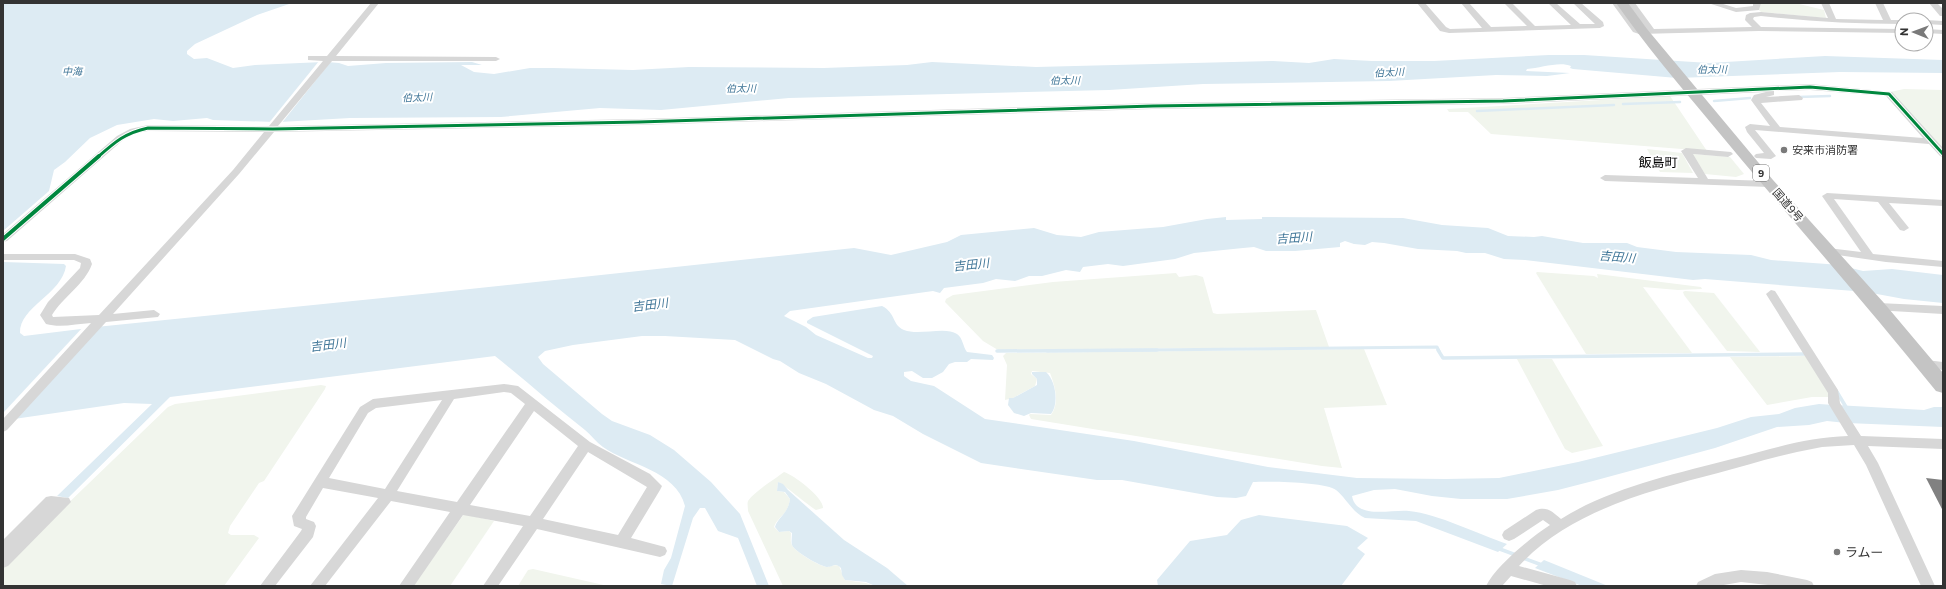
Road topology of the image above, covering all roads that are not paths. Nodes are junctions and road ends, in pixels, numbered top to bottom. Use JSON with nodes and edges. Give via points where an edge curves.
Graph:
{"nodes":[{"id":1,"x":376,"y":3,"type":"edge"},
{"id":2,"x":1421,"y":3,"type":"edge"},
{"id":3,"x":1465,"y":3,"type":"edge"},
{"id":4,"x":1508,"y":3,"type":"edge"},
{"id":5,"x":1552,"y":3,"type":"edge"},
{"id":6,"x":1577,"y":3,"type":"edge"},
{"id":7,"x":1616,"y":3,"type":"edge"},
{"id":8,"x":1622,"y":3,"type":"edge"},
{"id":9,"x":1631,"y":3,"type":"edge"},
{"id":10,"x":1713,"y":3,"type":"edge"},
{"id":11,"x":1757,"y":3,"type":"edge"},
{"id":12,"x":1825,"y":3,"type":"edge"},
{"id":13,"x":1879,"y":3,"type":"edge"},
{"id":14,"x":1933,"y":3,"type":"edge"},
{"id":15,"x":1943,"y":14,"type":"edge"},
{"id":16,"x":1833,"y":21,"type":"junction"},
{"id":17,"x":1888,"y":22,"type":"junction"},
{"id":18,"x":1894,"y":22,"type":"edge"},
{"id":19,"x":1577,"y":26,"type":"junction"},
{"id":20,"x":1533,"y":28,"type":"junction"},
{"id":21,"x":1759,"y":29,"type":"junction"},
{"id":22,"x":1489,"y":30,"type":"junction"},
{"id":23,"x":1894,"y":30,"type":"edge"},
{"id":24,"x":1646,"y":32,"type":"junction"},
{"id":25,"x":311,"y":58,"type":"dead end"},
{"id":26,"x":329,"y":58,"type":"junction"},
{"id":27,"x":496,"y":58,"type":"dead end"},
{"id":28,"x":1782,"y":87,"type":"junction"},
{"id":29,"x":1694,"y":92,"type":"junction"},
{"id":30,"x":1799,"y":98,"type":"dead end"},
{"id":31,"x":1755,"y":100,"type":"junction"},
{"id":32,"x":273,"y":128,"type":"junction"},
{"id":33,"x":1776,"y":128,"type":"junction"},
{"id":34,"x":1931,"y":141,"type":"junction"},
{"id":35,"x":1728,"y":154,"type":"dead end"},
{"id":36,"x":1943,"y":154,"type":"edge"},
{"id":37,"x":1758,"y":156,"type":"dead end"},
{"id":38,"x":1605,"y":178,"type":"dead end"},
{"id":39,"x":1704,"y":181,"type":"junction"},
{"id":40,"x":1769,"y":184,"type":"junction"},
{"id":41,"x":1880,"y":198,"type":"junction"},
{"id":42,"x":1943,"y":203,"type":"edge"},
{"id":43,"x":1904,"y":228,"type":"dead end"},
{"id":44,"x":3,"y":239,"type":"edge"},
{"id":45,"x":1830,"y":252,"type":"junction"},
{"id":46,"x":1868,"y":254,"type":"dead end"},
{"id":47,"x":3,"y":257,"type":"edge"},
{"id":48,"x":1943,"y":264,"type":"edge"},
{"id":49,"x":1771,"y":294,"type":"dead end"},
{"id":50,"x":1875,"y":305,"type":"junction"},
{"id":51,"x":1943,"y":310,"type":"edge"},
{"id":52,"x":154,"y":314,"type":"dead end"},
{"id":53,"x":98,"y":321,"type":"junction"},
{"id":54,"x":1934,"y":365,"type":"edge"},
{"id":55,"x":1943,"y":386,"type":"edge"},
{"id":56,"x":449,"y":394,"type":"junction"},
{"id":57,"x":533,"y":403,"type":"junction"},
{"id":58,"x":6,"y":424,"type":"edge"},
{"id":59,"x":1858,"y":441,"type":"junction"},
{"id":60,"x":1943,"y":444,"type":"edge"},
{"id":61,"x":586,"y":445,"type":"junction"},
{"id":62,"x":320,"y":482,"type":"junction"},
{"id":63,"x":388,"y":495,"type":"junction"},
{"id":64,"x":56,"y":501,"type":"dead end"},
{"id":65,"x":459,"y":509,"type":"junction"},
{"id":66,"x":38,"y":521,"type":"junction"},
{"id":67,"x":532,"y":522,"type":"junction"},
{"id":68,"x":1559,"y":525,"type":"junction"},
{"id":69,"x":1509,"y":535,"type":"dead end"},
{"id":70,"x":620,"y":542,"type":"junction"},
{"id":71,"x":3,"y":549,"type":"edge"},
{"id":72,"x":660,"y":551,"type":"dead end"},
{"id":73,"x":3,"y":562,"type":"edge"},
{"id":74,"x":1510,"y":566,"type":"junction"},
{"id":75,"x":267,"y":586,"type":"edge"},
{"id":76,"x":317,"y":586,"type":"edge"},
{"id":77,"x":406,"y":586,"type":"edge"},
{"id":78,"x":490,"y":586,"type":"edge"},
{"id":79,"x":1493,"y":586,"type":"edge"},
{"id":80,"x":1570,"y":586,"type":"edge"},
{"id":81,"x":1702,"y":586,"type":"edge"},
{"id":82,"x":1807,"y":586,"type":"edge"},
{"id":83,"x":1928,"y":586,"type":"edge"}],
"edges":[{"from":1,"to":26,"type":"street"},
{"from":2,"to":22,"type":"street","via":[[1443,29],[1448,31]]},
{"from":3,"to":22,"type":"street"},
{"from":4,"to":20,"type":"street"},
{"from":5,"to":19,"type":"street"},
{"from":6,"to":19,"type":"street","via":[[1600,24]]},
{"from":7,"to":24,"type":"street","via":[[1636,30]]},
{"from":8,"to":24,"type":"highway","name":"国道9号","number":"9"},
{"from":9,"to":24,"type":"street"},
{"from":10,"to":11,"type":"street","via":[[1738,10],[1756,8]]},
{"from":12,"to":16,"type":"street"},
{"from":13,"to":17,"type":"street"},
{"from":14,"to":15,"type":"street"},
{"from":16,"to":17,"type":"street"},
{"from":16,"to":21,"type":"street","via":[[1750,15],[1749,20]]},
{"from":17,"to":18,"type":"street"},
{"from":19,"to":20,"type":"street"},
{"from":20,"to":22,"type":"street"},
{"from":21,"to":23,"type":"street"},
{"from":21,"to":24,"type":"street"},
{"from":24,"to":29,"type":"highway","name":"国道9号","number":"9"},
{"from":25,"to":26,"type":"street"},
{"from":26,"to":27,"type":"street"},
{"from":26,"to":32,"type":"street"},
{"from":28,"to":29,"type":"street"},
{"from":28,"to":31,"type":"street","via":[[1781,90]]},
{"from":28,"to":34,"type":"street","via":[[1810,86],[1889,94]]},
{"from":29,"to":32,"type":"street","via":[[1503,101],[1153,106],[640,122]]},
{"from":29,"to":40,"type":"highway","name":"国道9号","number":"9"},
{"from":30,"to":31,"type":"street"},
{"from":31,"to":33,"type":"street"},
{"from":32,"to":44,"type":"street","via":[[148,128],[133,131],[120,138]]},
{"from":32,"to":53,"type":"street","via":[[236,172]]},
{"from":33,"to":34,"type":"street"},
{"from":33,"to":37,"type":"street","via":[[1749,128],[1771,156]]},
{"from":34,"to":36,"type":"street"},
{"from":35,"to":39,"type":"street","via":[[1686,150]]},
{"from":38,"to":39,"type":"street"},
{"from":39,"to":40,"type":"street"},
{"from":40,"to":45,"type":"highway","name":"国道9号","number":"9"},
{"from":41,"to":42,"type":"street"},
{"from":41,"to":43,"type":"street"},
{"from":41,"to":46,"type":"street","via":[[1830,195],[1827,197]]},
{"from":45,"to":48,"type":"street"},
{"from":45,"to":50,"type":"highway","name":"国道9号","number":"9"},
{"from":47,"to":53,"type":"street","via":[[75,258],[86,261],[85,269],[46,315],[50,321],[55,322]]},
{"from":49,"to":59,"type":"street","via":[[1834,393],[1835,405]]},
{"from":50,"to":51,"type":"street"},
{"from":50,"to":54,"type":"highway","name":"国道9号","number":"9"},
{"from":52,"to":53,"type":"street"},
{"from":53,"to":58,"type":"street"},
{"from":54,"to":55,"type":"highway","name":"国道9号","number":"9"},
{"from":56,"to":57,"type":"street","via":[[508,388],[514,389]]},
{"from":56,"to":62,"type":"street","via":[[376,403],[366,407]]},
{"from":56,"to":63,"type":"street","via":[[448,401]]},
{"from":57,"to":61,"type":"street"},
{"from":57,"to":65,"type":"street"},
{"from":59,"to":60,"type":"street"},
{"from":59,"to":68,"type":"street","via":[[1811,444],[1661,483],[1594,506]]},
{"from":59,"to":83,"type":"street","via":[[1872,463]]},
{"from":61,"to":67,"type":"street"},
{"from":61,"to":70,"type":"street","via":[[655,486]]},
{"from":62,"to":63,"type":"street"},
{"from":62,"to":75,"type":"street","via":[[299,519],[299,522],[309,526],[308,533]]},
{"from":63,"to":65,"type":"street"},
{"from":63,"to":76,"type":"street"},
{"from":64,"to":66,"type":"street","via":[[64,502]]},
{"from":65,"to":67,"type":"street"},
{"from":65,"to":77,"type":"street"},
{"from":66,"to":71,"type":"street"},
{"from":66,"to":73,"type":"street"},
{"from":67,"to":70,"type":"street"},
{"from":67,"to":78,"type":"street"},
{"from":68,"to":69,"type":"street","via":[[1546,514],[1541,514]]},
{"from":68,"to":74,"type":"street"},
{"from":70,"to":72,"type":"street"},
{"from":74,"to":79,"type":"street"},
{"from":74,"to":80,"type":"street"},
{"from":81,"to":82,"type":"street","via":[[1731,576],[1764,578]]}]}
